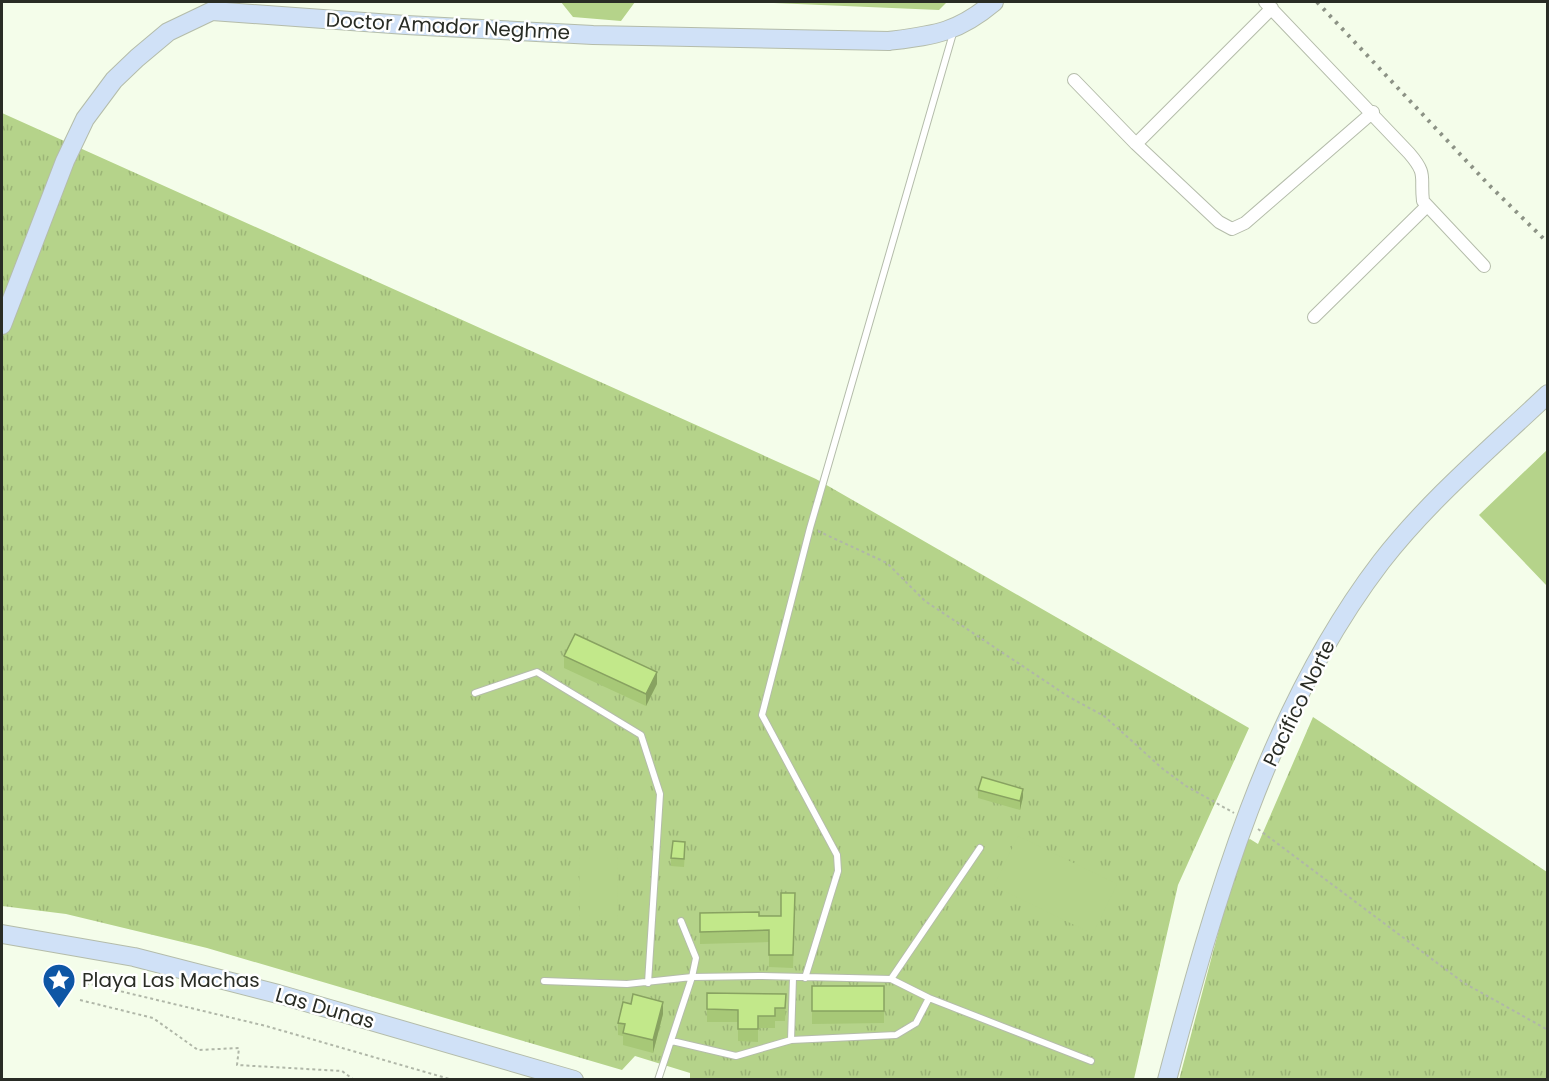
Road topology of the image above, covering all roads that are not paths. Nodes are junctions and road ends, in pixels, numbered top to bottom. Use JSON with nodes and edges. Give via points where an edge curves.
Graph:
{"nodes":[{"id":1,"x":994,"y":2,"type":"edge"},
{"id":2,"x":1268,"y":5,"type":"edge"},
{"id":3,"x":954,"y":29,"type":"junction"},
{"id":4,"x":1074,"y":80,"type":"dead end"},
{"id":5,"x":1373,"y":112,"type":"junction"},
{"id":6,"x":1136,"y":144,"type":"junction"},
{"id":7,"x":1426,"y":206,"type":"junction"},
{"id":8,"x":1484,"y":266,"type":"dead end"},
{"id":9,"x":1314,"y":317,"type":"dead end"},
{"id":10,"x":2,"y":325,"type":"edge"},
{"id":11,"x":1548,"y":394,"type":"edge"},
{"id":12,"x":475,"y":693,"type":"dead end"},
{"id":13,"x":980,"y":848,"type":"dead end"},
{"id":14,"x":681,"y":921,"type":"dead end"},
{"id":15,"x":2,"y":934,"type":"edge"},
{"id":16,"x":692,"y":977,"type":"junction"},
{"id":17,"x":793,"y":978,"type":"junction"},
{"id":18,"x":805,"y":978,"type":"junction"},
{"id":19,"x":891,"y":979,"type":"junction"},
{"id":20,"x":544,"y":981,"type":"dead end"},
{"id":21,"x":648,"y":983,"type":"junction"},
{"id":22,"x":929,"y":998,"type":"junction"},
{"id":23,"x":791,"y":1040,"type":"junction"},
{"id":24,"x":672,"y":1041,"type":"junction"},
{"id":25,"x":1091,"y":1061,"type":"dead end"},
{"id":26,"x":574,"y":1080,"type":"edge"},
{"id":27,"x":658,"y":1080,"type":"edge"},
{"id":28,"x":1167,"y":1080,"type":"edge"}],
"edges":[{"from":1,"to":3,"type":"main road","name":"Doctor Amador Neghme"},
{"from":2,"to":5,"type":"street"},
{"from":2,"to":6,"type":"street"},
{"from":3,"to":10,"type":"main road","name":"Doctor Amador Neghme","via":[[889,40],[605,35],[212,11],[168,32],[114,81],[92,110],[65,161]]},
{"from":3,"to":18,"type":"lane","via":[[810,528],[762,715],[837,855],[838,871]]},
{"from":4,"to":6,"type":"street"},
{"from":5,"to":6,"type":"street","via":[[1245,223],[1232,229],[1219,222]]},
{"from":5,"to":7,"type":"street","via":[[1420,166]]},
{"from":7,"to":8,"type":"street"},
{"from":7,"to":9,"type":"street"},
{"from":11,"to":28,"type":"main road","name":"Pacífico Norte","via":[[1414,524],[1382,561],[1326,643],[1293,705],[1246,820],[1203,946]]},
{"from":12,"to":21,"type":"lane","via":[[537,672],[641,735],[660,794]]},
{"from":13,"to":19,"type":"lane"},
{"from":14,"to":16,"type":"lane","via":[[696,958]]},
{"from":15,"to":26,"type":"main road","name":"Las Dunas","via":[[157,963]]},
{"from":16,"to":17,"type":"lane"},
{"from":16,"to":21,"type":"lane"},
{"from":16,"to":24,"type":"lane"},
{"from":17,"to":18,"type":"lane"},
{"from":17,"to":23,"type":"lane"},
{"from":18,"to":19,"type":"lane"},
{"from":19,"to":22,"type":"lane"},
{"from":20,"to":21,"type":"lane"},
{"from":22,"to":23,"type":"lane","via":[[916,1023],[896,1035]]},
{"from":22,"to":25,"type":"lane"},
{"from":23,"to":24,"type":"lane","via":[[736,1056]]},
{"from":24,"to":27,"type":"lane"}]}
